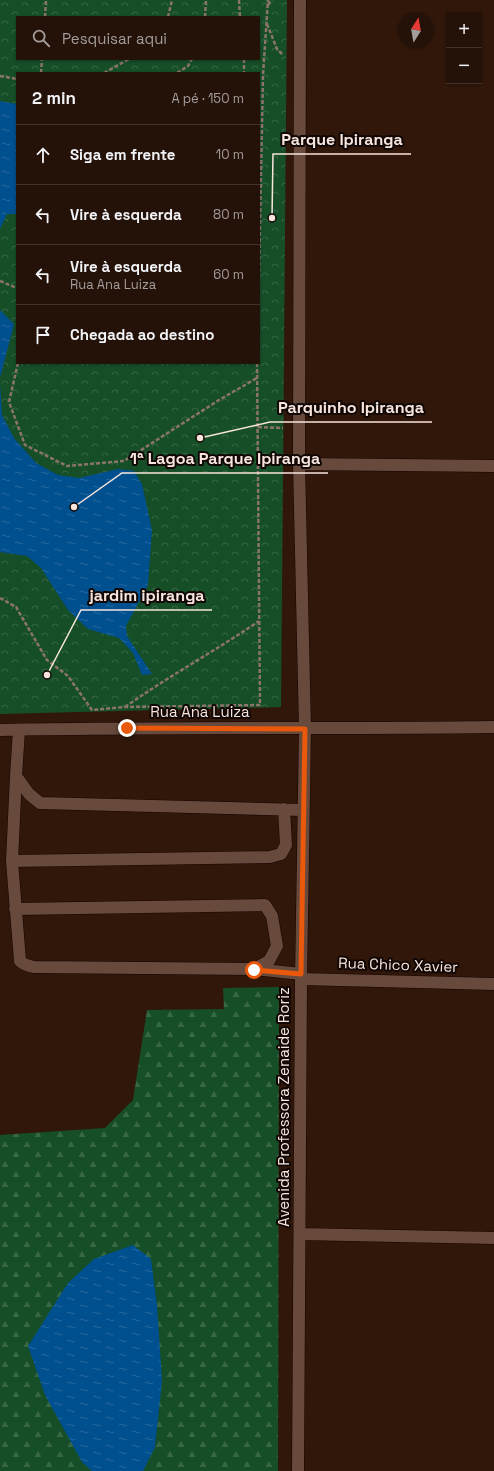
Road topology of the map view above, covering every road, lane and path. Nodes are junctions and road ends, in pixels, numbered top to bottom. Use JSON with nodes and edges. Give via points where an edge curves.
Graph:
{"nodes":[{"id":1,"x":46,"y":0,"type":"edge"},
{"id":2,"x":172,"y":0,"type":"edge"},
{"id":3,"x":206,"y":0,"type":"edge"},
{"id":4,"x":239,"y":0,"type":"edge"},
{"id":5,"x":268,"y":0,"type":"edge"},
{"id":6,"x":272,"y":0,"type":"edge"},
{"id":7,"x":300,"y":0,"type":"edge"},
{"id":8,"x":268,"y":6,"type":"junction"},
{"id":9,"x":45,"y":16,"type":"edge"},
{"id":10,"x":168,"y":16,"type":"edge"},
{"id":11,"x":205,"y":16,"type":"edge"},
{"id":12,"x":240,"y":16,"type":"edge"},
{"id":13,"x":267,"y":23,"type":"junction"},
{"id":14,"x":42,"y":60,"type":"edge"},
{"id":15,"x":127,"y":60,"type":"edge"},
{"id":16,"x":191,"y":60,"type":"edge"},
{"id":17,"x":244,"y":60,"type":"edge"},
{"id":18,"x":300,"y":70,"type":"junction"},
{"id":19,"x":41,"y":72,"type":"edge"},
{"id":20,"x":106,"y":72,"type":"edge"},
{"id":21,"x":179,"y":72,"type":"edge"},
{"id":22,"x":244,"y":72,"type":"edge"},
{"id":23,"x":0,"y":76,"type":"edge"},
{"id":24,"x":16,"y":79,"type":"edge"},
{"id":25,"x":260,"y":227,"type":"edge"},
{"id":26,"x":0,"y":281,"type":"edge"},
{"id":27,"x":16,"y":288,"type":"edge"},
{"id":28,"x":18,"y":364,"type":"edge"},
{"id":29,"x":257,"y":364,"type":"edge"},
{"id":30,"x":257,"y":378,"type":"junction"},
{"id":31,"x":258,"y":427,"type":"junction"},
{"id":32,"x":299,"y":429,"type":"junction"},
{"id":33,"x":298,"y":464,"type":"junction"},
{"id":34,"x":494,"y":466,"type":"edge"},
{"id":35,"x":0,"y":598,"type":"edge"},
{"id":36,"x":260,"y":621,"type":"junction"},
{"id":37,"x":125,"y":707,"type":"junction"},
{"id":38,"x":494,"y":727,"type":"edge"},
{"id":39,"x":305,"y":729,"type":"junction"},
{"id":40,"x":0,"y":730,"type":"edge"},
{"id":41,"x":19,"y":730,"type":"junction"},
{"id":42,"x":16,"y":776,"type":"junction"},
{"id":43,"x":284,"y":809,"type":"junction"},
{"id":44,"x":302,"y":810,"type":"junction"},
{"id":45,"x":12,"y":861,"type":"junction"},
{"id":46,"x":15,"y":910,"type":"junction"},
{"id":47,"x":254,"y":970,"type":"junction"},
{"id":48,"x":301,"y":976,"type":"junction"},
{"id":49,"x":494,"y":984,"type":"edge"},
{"id":50,"x":300,"y":1234,"type":"junction"},
{"id":51,"x":494,"y":1238,"type":"edge"},
{"id":52,"x":298,"y":1471,"type":"edge"}],
"edges":[{"from":1,"to":9,"type":"path"},
{"from":2,"to":10,"type":"path"},
{"from":3,"to":11,"type":"path"},
{"from":4,"to":12,"type":"path"},
{"from":5,"to":8,"type":"path"},
{"from":6,"to":8,"type":"path"},
{"from":7,"to":18,"type":"street","name":"Avenida Professora Zenaide Roriz"},
{"from":8,"to":13,"type":"path"},
{"from":13,"to":18,"type":"path","via":[[277,49]]},
{"from":13,"to":25,"type":"path","via":[[263,75]]},
{"from":14,"to":19,"type":"path"},
{"from":15,"to":20,"type":"path"},
{"from":16,"to":21,"type":"path","via":[[188,66]]},
{"from":17,"to":22,"type":"path"},
{"from":18,"to":32,"type":"street","name":"Avenida Professora Zenaide Roriz"},
{"from":23,"to":24,"type":"path"},
{"from":26,"to":27,"type":"path"},
{"from":28,"to":30,"type":"path","via":[[9,402],[25,446],[67,466],[124,461]]},
{"from":29,"to":30,"type":"path"},
{"from":30,"to":31,"type":"path"},
{"from":31,"to":32,"type":"path"},
{"from":31,"to":36,"type":"path"},
{"from":32,"to":33,"type":"street","name":"Avenida Professora Zenaide Roriz"},
{"from":33,"to":34,"type":"street"},
{"from":33,"to":39,"type":"street","name":"Avenida Professora Zenaide Roriz"},
{"from":35,"to":37,"type":"path","via":[[16,607],[46,660],[68,676],[92,710]]},
{"from":36,"to":37,"type":"path"},
{"from":36,"to":37,"type":"path","via":[[260,705]]},
{"from":38,"to":39,"type":"street","name":"Rua Ana Luiza"},
{"from":39,"to":41,"type":"street","name":"Rua Ana Luiza"},
{"from":39,"to":44,"type":"street","name":"Avenida Professora Zenaide Roriz"},
{"from":40,"to":41,"type":"street","name":"Rua Ana Luiza"},
{"from":41,"to":42,"type":"street","name":"Rua Chico Xavier"},
{"from":42,"to":43,"type":"street","via":[[29,794],[40,802]]},
{"from":42,"to":45,"type":"street","name":"Rua Chico Xavier"},
{"from":43,"to":44,"type":"street"},
{"from":43,"to":45,"type":"street","via":[[286,845],[281,854],[270,857]]},
{"from":44,"to":48,"type":"street","name":"Avenida Professora Zenaide Roriz"},
{"from":45,"to":46,"type":"street","name":"Rua Chico Xavier"},
{"from":46,"to":47,"type":"street","name":"Rua Chico Xavier","via":[[20,961],[26,966]]},
{"from":46,"to":47,"type":"street","via":[[265,905],[272,916],[277,946],[269,961]]},
{"from":47,"to":48,"type":"street","name":"Rua Chico Xavier"},
{"from":48,"to":49,"type":"street","name":"Rua Chico Xavier"},
{"from":48,"to":50,"type":"street","name":"Avenida Professora Zenaide Roriz"},
{"from":50,"to":51,"type":"street"},
{"from":50,"to":52,"type":"street","name":"Avenida Professora Zenaide Roriz"}]}
